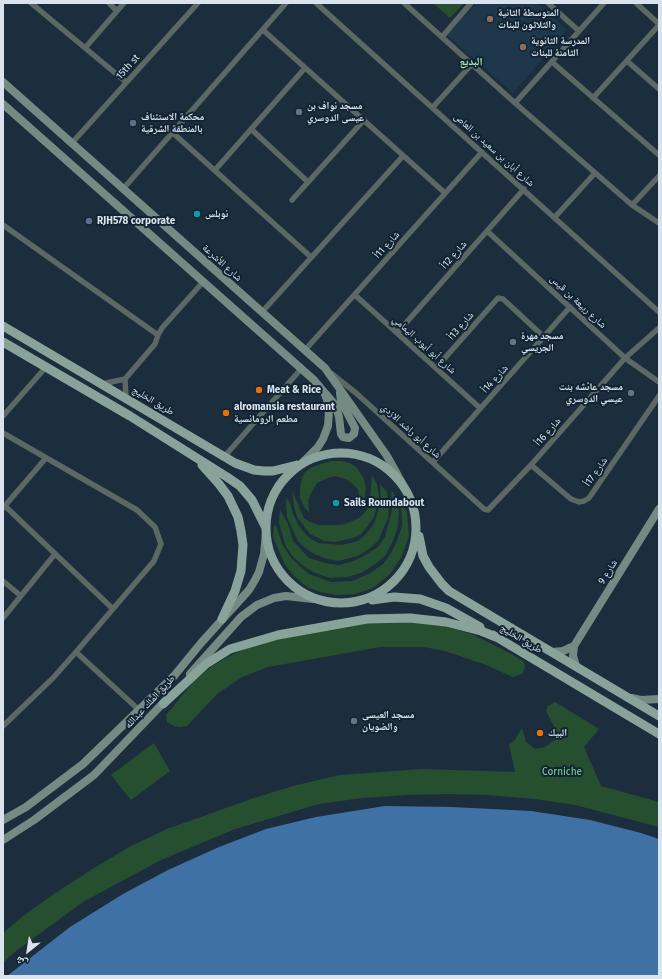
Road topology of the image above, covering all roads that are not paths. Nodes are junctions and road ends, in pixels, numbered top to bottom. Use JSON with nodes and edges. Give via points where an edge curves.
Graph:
{"nodes":[{"id":1,"x":31,"y":3,"type":"edge"},
{"id":2,"x":109,"y":3,"type":"edge"},
{"id":3,"x":124,"y":3,"type":"edge"},
{"id":4,"x":198,"y":3,"type":"edge"},
{"id":5,"x":286,"y":3,"type":"edge"},
{"id":6,"x":316,"y":3,"type":"edge"},
{"id":7,"x":404,"y":3,"type":"edge"},
{"id":8,"x":471,"y":3,"type":"edge"},
{"id":9,"x":548,"y":3,"type":"edge"},
{"id":10,"x":604,"y":3,"type":"edge"},
{"id":11,"x":636,"y":3,"type":"edge"},
{"id":12,"x":118,"y":10,"type":"junction"},
{"id":13,"x":659,"y":25,"type":"edge"},
{"id":14,"x":263,"y":30,"type":"junction"},
{"id":15,"x":579,"y":31,"type":"junction"},
{"id":16,"x":442,"y":37,"type":"junction"},
{"id":17,"x":85,"y":48,"type":"junction"},
{"id":18,"x":627,"y":61,"type":"junction"},
{"id":19,"x":552,"y":62,"type":"junction"},
{"id":20,"x":472,"y":64,"type":"junction"},
{"id":21,"x":306,"y":68,"type":"junction"},
{"id":22,"x":3,"y":82,"type":"edge"},
{"id":23,"x":126,"y":82,"type":"junction"},
{"id":24,"x":659,"y":90,"type":"edge"},
{"id":25,"x":593,"y":98,"type":"junction"},
{"id":26,"x":515,"y":103,"type":"junction"},
{"id":27,"x":3,"y":104,"type":"edge"},
{"id":28,"x":432,"y":107,"type":"junction"},
{"id":29,"x":364,"y":120,"type":"junction"},
{"id":30,"x":251,"y":129,"type":"junction"},
{"id":31,"x":174,"y":133,"type":"junction"},
{"id":32,"x":71,"y":144,"type":"junction"},
{"id":33,"x":482,"y":152,"type":"junction"},
{"id":34,"x":659,"y":155,"type":"edge"},
{"id":35,"x":403,"y":156,"type":"junction"},
{"id":36,"x":215,"y":170,"type":"junction"},
{"id":37,"x":595,"y":173,"type":"junction"},
{"id":38,"x":659,"y":176,"type":"edge"},
{"id":39,"x":308,"y":182,"type":"junction"},
{"id":40,"x":123,"y":189,"type":"junction"},
{"id":41,"x":524,"y":189,"type":"junction"},
{"id":42,"x":445,"y":193,"type":"junction"},
{"id":43,"x":292,"y":200,"type":"dead end"},
{"id":44,"x":632,"y":205,"type":"junction"},
{"id":45,"x":555,"y":217,"type":"junction"},
{"id":46,"x":659,"y":223,"type":"edge"},
{"id":47,"x":3,"y":225,"type":"edge"},
{"id":48,"x":487,"y":231,"type":"junction"},
{"id":49,"x":311,"y":257,"type":"junction"},
{"id":50,"x":203,"y":282,"type":"junction"},
{"id":51,"x":355,"y":295,"type":"junction"},
{"id":52,"x":570,"y":308,"type":"junction"},
{"id":53,"x":262,"y":312,"type":"junction"},
{"id":54,"x":659,"y":312,"type":"edge"},
{"id":55,"x":3,"y":326,"type":"edge"},
{"id":56,"x":659,"y":328,"type":"edge"},
{"id":57,"x":397,"y":333,"type":"junction"},
{"id":58,"x":158,"y":335,"type":"junction"},
{"id":59,"x":544,"y":337,"type":"junction"},
{"id":60,"x":3,"y":342,"type":"edge"},
{"id":61,"x":305,"y":350,"type":"junction"},
{"id":62,"x":625,"y":358,"type":"junction"},
{"id":63,"x":46,"y":367,"type":"junction"},
{"id":64,"x":325,"y":368,"type":"junction"},
{"id":65,"x":436,"y":368,"type":"junction"},
{"id":66,"x":301,"y":369,"type":"junction"},
{"id":67,"x":125,"y":379,"type":"junction"},
{"id":68,"x":659,"y":382,"type":"edge"},
{"id":69,"x":102,"y":384,"type":"junction"},
{"id":70,"x":339,"y":389,"type":"junction"},
{"id":71,"x":324,"y":392,"type":"junction"},
{"id":72,"x":659,"y":396,"type":"edge"},
{"id":73,"x":126,"y":398,"type":"junction"},
{"id":74,"x":480,"y":408,"type":"junction"},
{"id":75,"x":3,"y":416,"type":"edge"},
{"id":76,"x":3,"y":433,"type":"edge"},
{"id":77,"x":224,"y":457,"type":"junction"},
{"id":78,"x":46,"y":458,"type":"junction"},
{"id":79,"x":195,"y":458,"type":"junction"},
{"id":80,"x":433,"y":462,"type":"junction"},
{"id":81,"x":300,"y":464,"type":"junction"},
{"id":82,"x":531,"y":465,"type":"junction"},
{"id":83,"x":402,"y":483,"type":"junction"},
{"id":84,"x":4,"y":507,"type":"edge"},
{"id":85,"x":483,"y":508,"type":"joint"},
{"id":86,"x":659,"y":509,"type":"edge"},
{"id":87,"x":416,"y":523,"type":"junction"},
{"id":88,"x":266,"y":530,"type":"junction"},
{"id":89,"x":55,"y":554,"type":"junction"},
{"id":90,"x":3,"y":581,"type":"edge"},
{"id":91,"x":21,"y":596,"type":"junction"},
{"id":92,"x":314,"y":599,"type":"junction"},
{"id":93,"x":360,"y":601,"type":"junction"},
{"id":94,"x":113,"y":609,"type":"junction"},
{"id":95,"x":3,"y":618,"type":"edge"},
{"id":96,"x":222,"y":619,"type":"junction"},
{"id":97,"x":496,"y":637,"type":"junction"},
{"id":98,"x":574,"y":646,"type":"junction"},
{"id":99,"x":76,"y":652,"type":"junction"},
{"id":100,"x":552,"y":652,"type":"junction"},
{"id":101,"x":576,"y":666,"type":"junction"},
{"id":102,"x":628,"y":697,"type":"junction"},
{"id":103,"x":659,"y":700,"type":"edge"},
{"id":104,"x":163,"y":704,"type":"junction"},
{"id":105,"x":139,"y":710,"type":"junction"},
{"id":106,"x":659,"y":716,"type":"edge"},
{"id":107,"x":4,"y":722,"type":"edge"},
{"id":108,"x":659,"y":734,"type":"edge"},
{"id":109,"x":3,"y":820,"type":"edge"},
{"id":110,"x":3,"y":840,"type":"edge"}],
"edges":[{"from":1,"to":17,"type":"street"},
{"from":2,"to":12,"type":"street"},
{"from":3,"to":12,"type":"street"},
{"from":4,"to":23,"type":"street","name":"15th st"},
{"from":5,"to":14,"type":"street"},
{"from":6,"to":28,"type":"street","name":"شارع أبان بن سعيد بن العاص"},
{"from":7,"to":16,"type":"street"},
{"from":8,"to":16,"type":"street"},
{"from":9,"to":15,"type":"street"},
{"from":10,"to":15,"type":"street"},
{"from":11,"to":13,"type":"street"},
{"from":12,"to":17,"type":"street"},
{"from":13,"to":18,"type":"street"},
{"from":14,"to":21,"type":"street"},
{"from":14,"to":31,"type":"street"},
{"from":15,"to":19,"type":"street"},
{"from":16,"to":20,"type":"street"},
{"from":17,"to":23,"type":"street"},
{"from":18,"to":24,"type":"street"},
{"from":18,"to":25,"type":"street"},
{"from":19,"to":25,"type":"street"},
{"from":19,"to":26,"type":"street"},
{"from":20,"to":26,"type":"street"},
{"from":20,"to":28,"type":"street"},
{"from":21,"to":29,"type":"street"},
{"from":21,"to":30,"type":"street"},
{"from":22,"to":32,"type":"street","name":"شارع الأشرعة"},
{"from":23,"to":32,"type":"street","name":"15th st"},
{"from":25,"to":34,"type":"street"},
{"from":26,"to":37,"type":"street"},
{"from":27,"to":50,"type":"street"},
{"from":28,"to":33,"type":"street","name":"شارع أبان بن سعيد بن العاص"},
{"from":29,"to":35,"type":"street"},
{"from":29,"to":39,"type":"street"},
{"from":30,"to":36,"type":"street"},
{"from":30,"to":39,"type":"street"},
{"from":31,"to":36,"type":"street"},
{"from":31,"to":40,"type":"street"},
{"from":32,"to":40,"type":"street","name":"شارع الأشرعة"},
{"from":33,"to":41,"type":"street","name":"شارع أبان بن سعيد بن العاص"},
{"from":33,"to":42,"type":"street","name":"شارع 11أ"},
{"from":35,"to":42,"type":"street"},
{"from":35,"to":49,"type":"street"},
{"from":36,"to":49,"type":"street"},
{"from":37,"to":44,"type":"street"},
{"from":37,"to":45,"type":"street"},
{"from":38,"to":44,"type":"street"},
{"from":39,"to":43,"type":"street"},
{"from":40,"to":53,"type":"street","name":"شارع الأشرعة"},
{"from":41,"to":45,"type":"street","name":"شارع أبان بن سعيد بن العاص"},
{"from":41,"to":48,"type":"street","name":"شارع 12أ"},
{"from":42,"to":51,"type":"street","name":"شارع 11أ"},
{"from":44,"to":46,"type":"street"},
{"from":45,"to":54,"type":"street","name":"شارع أبان بن سعيد بن العاص"},
{"from":47,"to":58,"type":"street"},
{"from":48,"to":52,"type":"street","name":"شارع ربيعة بن قيس"},
{"from":48,"to":57,"type":"street","name":"شارع 12أ"},
{"from":49,"to":53,"type":"street"},
{"from":50,"to":58,"type":"street"},
{"from":50,"to":66,"type":"street"},
{"from":51,"to":57,"type":"street","name":"شارع أبو أيوب اليمامي"},
{"from":51,"to":61,"type":"street","name":"شارع 11أ"},
{"from":52,"to":59,"type":"street","name":"شارع 14أ"},
{"from":52,"to":62,"type":"street","name":"شارع ربيعة بن قيس"},
{"from":53,"to":61,"type":"street","name":"شارع الأشرعة"},
{"from":55,"to":69,"type":"main road","name":"طريق الخليج"},
{"from":56,"to":62,"type":"street","name":"شارع 16أ"},
{"from":57,"to":65,"type":"street","name":"شارع أبو أيوب اليمامي"},
{"from":58,"to":67,"type":"street","via":[[155,344]]},
{"from":59,"to":65,"type":"street","name":"شارع 13أ","via":[[500,298]]},
{"from":59,"to":74,"type":"street","name":"شارع 14أ"},
{"from":60,"to":63,"type":"main road"},
{"from":61,"to":64,"type":"street","name":"شارع الأشرعة"},
{"from":62,"to":68,"type":"street","name":"شارع ربيعة بن قيس"},
{"from":62,"to":82,"type":"street","name":"شارع 16أ"},
{"from":63,"to":75,"type":"street"},
{"from":63,"to":79,"type":"main road"},
{"from":64,"to":70,"type":"street","name":"شارع الأشرعة"},
{"from":64,"to":80,"type":"street","name":"شارع أبو راشد الازدي"},
{"from":65,"to":74,"type":"street","name":"شارع أبو أيوب اليمامي"},
{"from":66,"to":71,"type":"street"},
{"from":66,"to":77,"type":"street"},
{"from":67,"to":69,"type":"street"},
{"from":67,"to":73,"type":"street"},
{"from":69,"to":73,"type":"main road","name":"طريق الخليج"},
{"from":70,"to":71,"type":"street","via":[[341,401],[355,428],[354,434],[349,438],[341,434],[336,406]]},
{"from":70,"to":83,"type":"street","name":"شارع الأشرعة","via":[[387,456]]},
{"from":71,"to":81,"type":"street","via":[[329,410],[326,432],[318,446]]},
{"from":72,"to":82,"type":"street","name":"شارع 17أ","via":[[589,498],[584,501],[570,499]]},
{"from":73,"to":77,"type":"main road","name":"طريق الخليج"},
{"from":74,"to":80,"type":"street","name":"شارع 14أ"},
{"from":76,"to":78,"type":"street"},
{"from":77,"to":81,"type":"main road","name":"طريق الخليج","via":[[243,466],[264,471]]},
{"from":78,"to":84,"type":"street"},
{"from":78,"to":94,"type":"street","via":[[137,510],[155,527],[161,544],[154,560]]},
{"from":79,"to":88,"type":"main road","via":[[227,477],[247,493],[257,507]]},
{"from":79,"to":96,"type":"main road","via":[[228,496],[242,531],[241,570]]},
{"from":80,"to":85,"type":"street","name":"شارع أبو راشد الازدي"},
{"from":81,"to":83,"type":"main road","name":"طريق الخليج","via":[[314,458],[347,452],[374,460],[392,472]]},
{"from":81,"to":88,"type":"main road","via":[[276,489],[268,507]]},
{"from":82,"to":85,"type":"street","name":"شارع 16أ","via":[[489,509]]},
{"from":83,"to":87,"type":"main road","name":"طريق الخليج","via":[[412,501]]},
{"from":84,"to":89,"type":"street"},
{"from":86,"to":98,"type":"street","name":"شارع 9"},
{"from":87,"to":93,"type":"main road","via":[[414,546],[400,574],[387,588]]},
{"from":87,"to":100,"type":"main road","name":"طريق الخليج","via":[[423,556],[442,584],[454,594]]},
{"from":88,"to":92,"type":"main road","via":[[270,554],[279,572],[294,587]]},
{"from":88,"to":96,"type":"street","name":"طريق الملك عبدالله","via":[[264,554],[256,580]]},
{"from":89,"to":91,"type":"street"},
{"from":89,"to":94,"type":"street"},
{"from":90,"to":91,"type":"street"},
{"from":91,"to":95,"type":"street"},
{"from":92,"to":93,"type":"main road","via":[[342,604]]},
{"from":92,"to":104,"type":"street","name":"طريق الملك عبدالله","via":[[286,596],[274,598],[261,602],[248,611]]},
{"from":93,"to":97,"type":"main road","name":"طريق الخليج","via":[[394,597],[427,601],[446,608]]},
{"from":94,"to":99,"type":"street"},
{"from":96,"to":105,"type":"street","name":"طريق الملك عبدالله","via":[[174,676]]},
{"from":97,"to":104,"type":"main road","via":[[446,622],[410,618],[367,619],[278,635],[230,649],[206,664]]},
{"from":97,"to":108,"type":"main road","name":"طريق الخليج"},
{"from":98,"to":100,"type":"street","via":[[564,651]]},
{"from":98,"to":101,"type":"street"},
{"from":99,"to":105,"type":"street"},
{"from":99,"to":107,"type":"street","via":[[53,678]]},
{"from":100,"to":101,"type":"main road","name":"طريق الخليج"},
{"from":101,"to":102,"type":"main road","name":"طريق الخليج"},
{"from":102,"to":103,"type":"street"},
{"from":102,"to":106,"type":"main road","name":"طريق الخليج"},
{"from":104,"to":110,"type":"street","name":"طريق الملك عبدالله","via":[[94,775]]},
{"from":105,"to":109,"type":"street","name":"طريق الملك عبدالله","via":[[83,764],[26,807]]}]}
